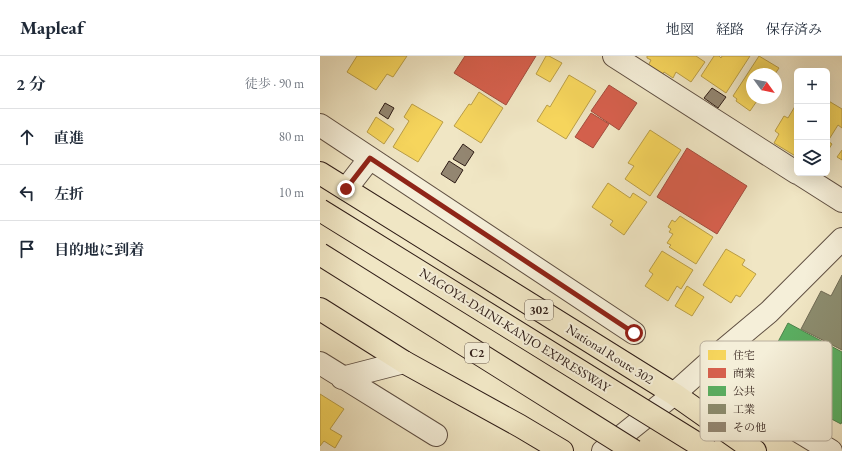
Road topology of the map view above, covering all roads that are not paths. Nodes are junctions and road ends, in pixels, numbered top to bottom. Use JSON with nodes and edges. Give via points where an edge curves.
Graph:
{"nodes":[{"id":1,"x":623,"y":58,"type":"edge"},
{"id":2,"x":320,"y":125,"type":"edge"},
{"id":3,"x":370,"y":158,"type":"junction"},
{"id":4,"x":794,"y":171,"type":"edge"},
{"id":5,"x":320,"y":173,"type":"edge"},
{"id":6,"x":802,"y":176,"type":"edge"},
{"id":7,"x":346,"y":189,"type":"junction"},
{"id":8,"x":842,"y":201,"type":"edge"},
{"id":9,"x":320,"y":210,"type":"edge"},
{"id":10,"x":842,"y":239,"type":"edge"},
{"id":11,"x":320,"y":254,"type":"edge"},
{"id":12,"x":320,"y":309,"type":"edge"},
{"id":13,"x":634,"y":333,"type":"dead end"},
{"id":14,"x":734,"y":341,"type":"edge"},
{"id":15,"x":404,"y":362,"type":"junction"},
{"id":16,"x":320,"y":363,"type":"edge"},
{"id":17,"x":700,"y":371,"type":"edge"},
{"id":18,"x":342,"y":378,"type":"junction"},
{"id":19,"x":674,"y":394,"type":"junction"},
{"id":20,"x":700,"y":412,"type":"edge"},
{"id":21,"x":436,"y":435,"type":"dead end"},
{"id":22,"x":741,"y":441,"type":"edge"},
{"id":23,"x":815,"y":441,"type":"edge"},
{"id":24,"x":562,"y":451,"type":"edge"},
{"id":25,"x":603,"y":451,"type":"edge"},
{"id":26,"x":634,"y":451,"type":"edge"},
{"id":27,"x":709,"y":451,"type":"edge"},
{"id":28,"x":755,"y":451,"type":"edge"},
{"id":29,"x":831,"y":451,"type":"edge"}],
"edges":[{"from":1,"to":4,"type":"street"},
{"from":2,"to":3,"type":"street"},
{"from":3,"to":7,"type":"street"},
{"from":3,"to":13,"type":"street"},
{"from":5,"to":7,"type":"highway","name":"National Route 302","number":"302"},
{"from":6,"to":8,"type":"street"},
{"from":7,"to":19,"type":"highway","name":"National Route 302","number":"302"},
{"from":9,"to":27,"type":"highway","name":"NAGOYA-DAINI-KANJO EXPRESSWAY","bridge":true},
{"from":10,"to":14,"type":"street","via":[[769,312]]},
{"from":11,"to":26,"type":"highway","number":"C2","bridge":true},
{"from":12,"to":15,"type":"highway"},
{"from":15,"to":18,"type":"street"},
{"from":15,"to":24,"type":"highway"},
{"from":16,"to":18,"type":"street"},
{"from":17,"to":19,"type":"street"},
{"from":18,"to":21,"type":"street"},
{"from":19,"to":20,"type":"highway","name":"National Route 302","number":"302"},
{"from":19,"to":25,"type":"street"},
{"from":22,"to":28,"type":"highway","name":"National Route 302","number":"302"},
{"from":23,"to":29,"type":"street"}]}
